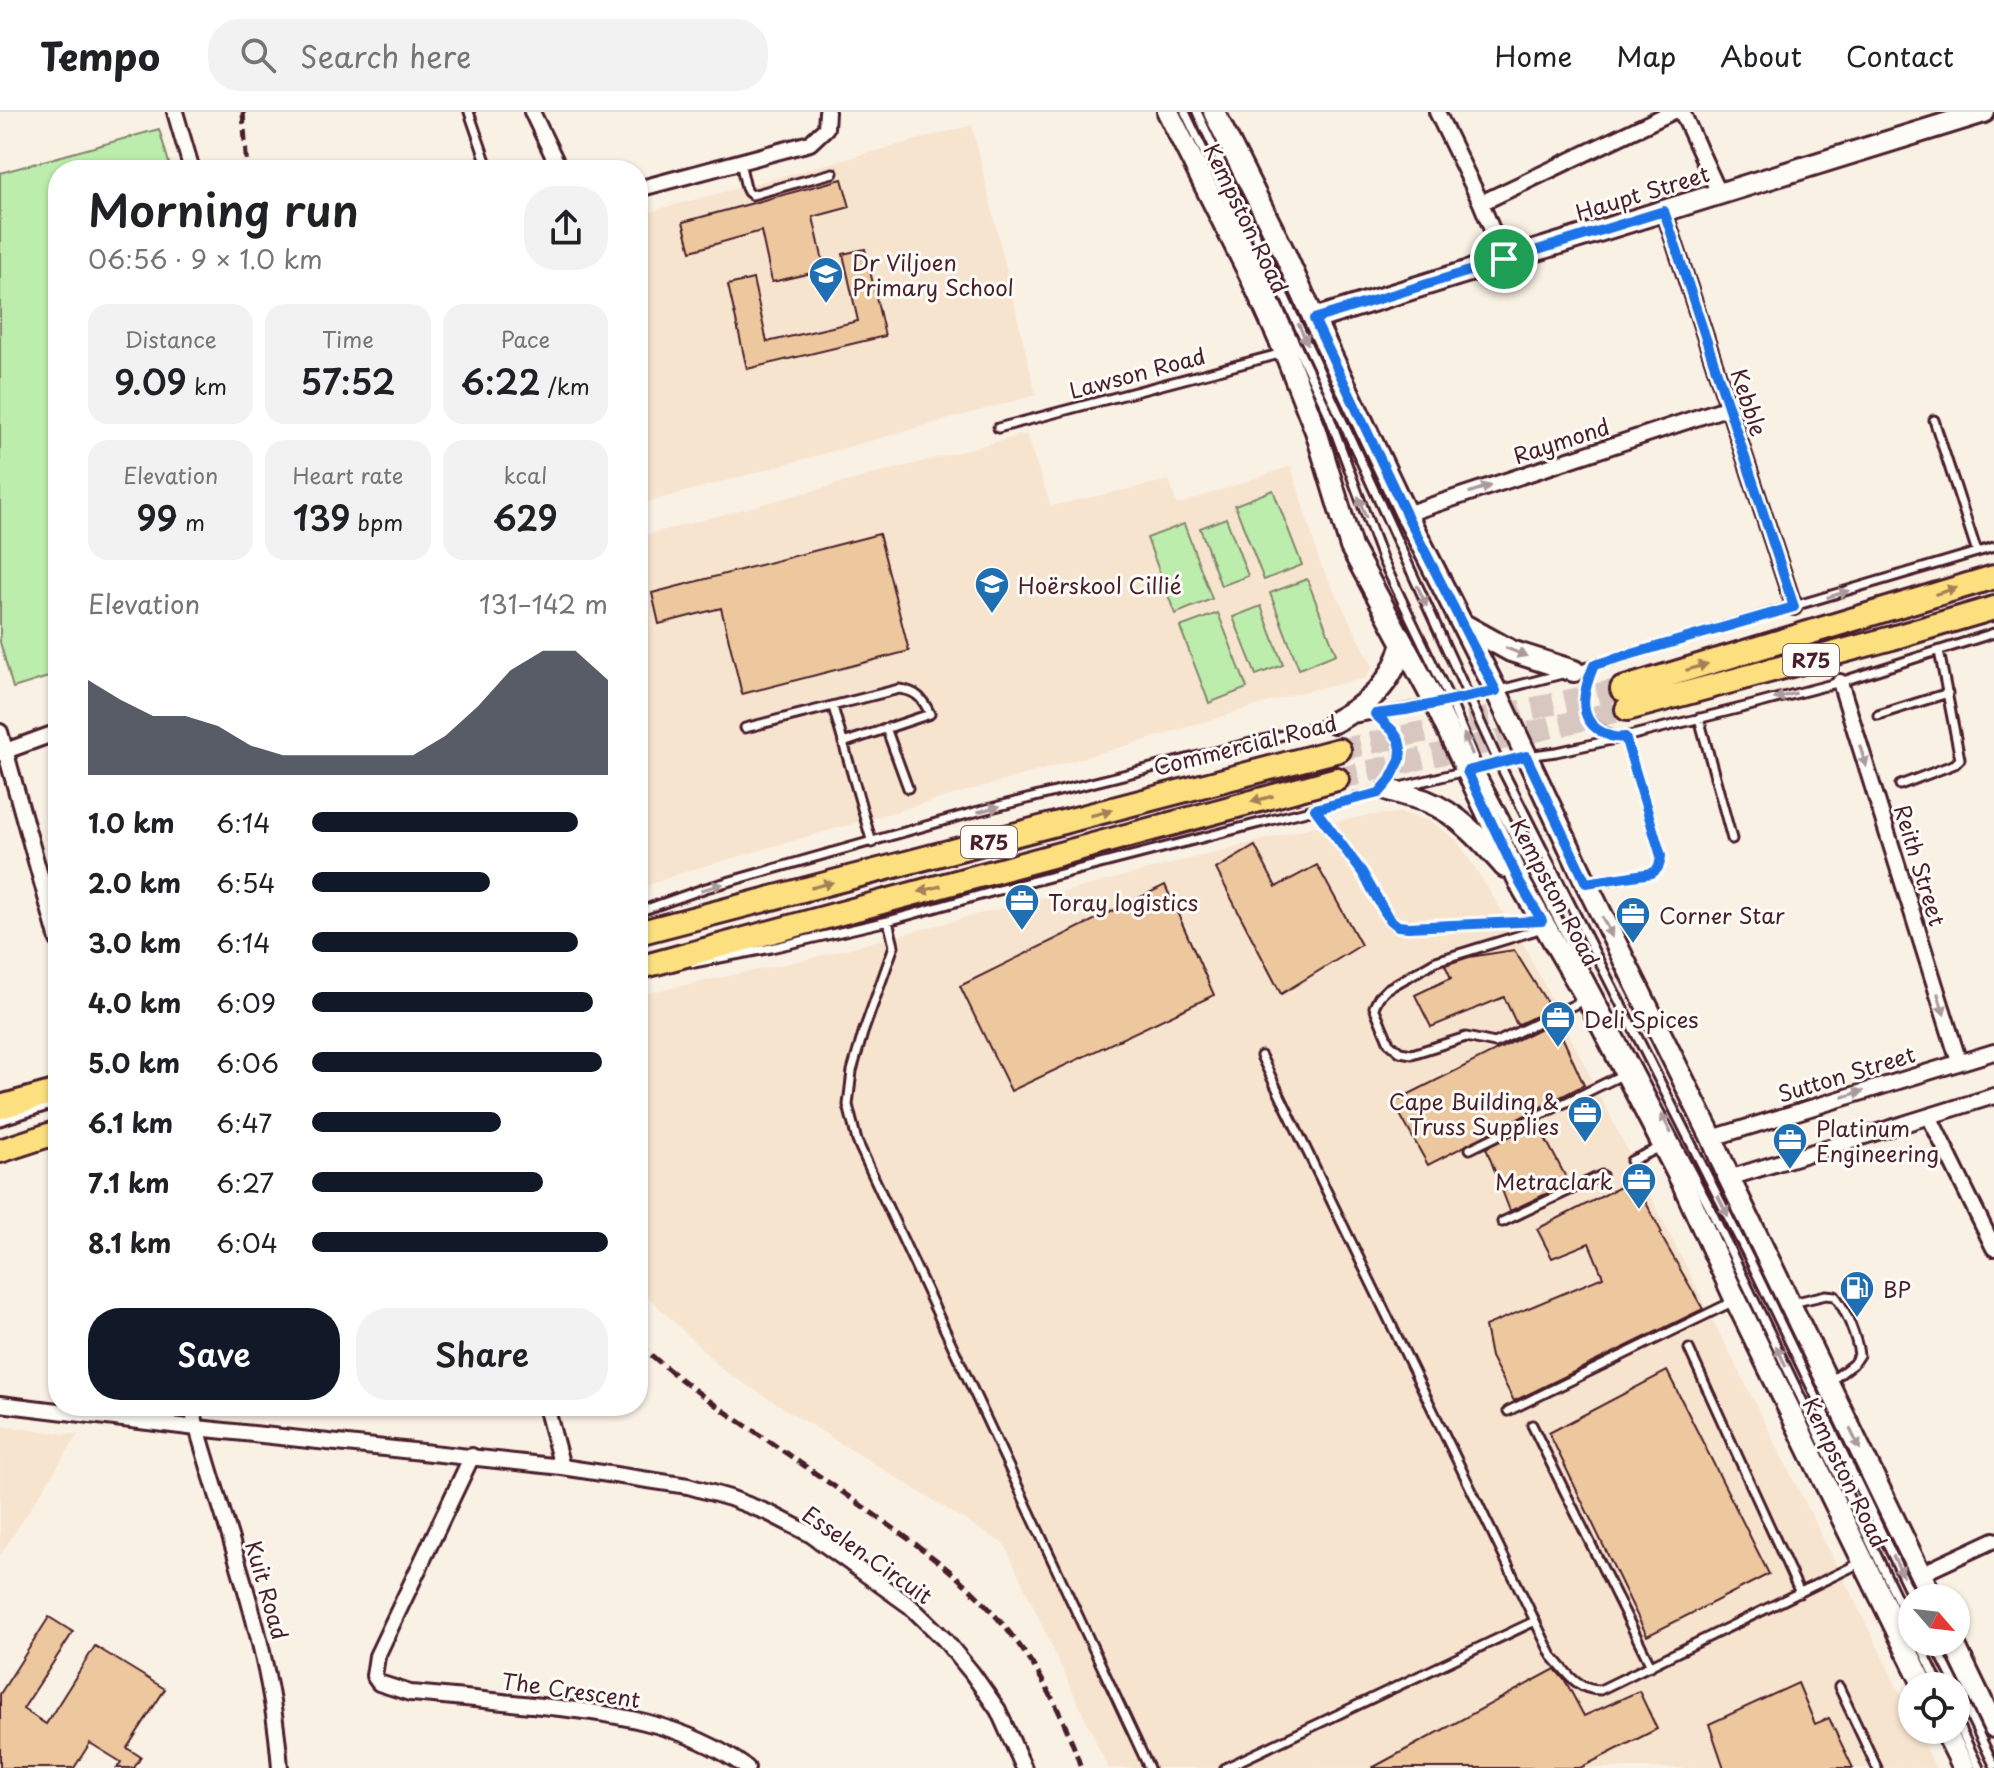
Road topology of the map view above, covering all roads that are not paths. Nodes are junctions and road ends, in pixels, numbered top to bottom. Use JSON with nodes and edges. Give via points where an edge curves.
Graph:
{"nodes":[{"id":1,"x":175,"y":112,"type":"edge"},
{"id":2,"x":469,"y":112,"type":"edge"},
{"id":3,"x":532,"y":112,"type":"edge"},
{"id":4,"x":827,"y":112,"type":"edge"},
{"id":5,"x":1168,"y":112,"type":"edge"},
{"id":6,"x":1185,"y":112,"type":"edge"},
{"id":7,"x":1197,"y":112,"type":"edge"},
{"id":8,"x":1214,"y":112,"type":"edge"},
{"id":9,"x":1437,"y":112,"type":"edge"},
{"id":10,"x":1672,"y":112,"type":"edge"},
{"id":11,"x":1682,"y":112,"type":"edge"},
{"id":12,"x":1984,"y":112,"type":"edge"},
{"id":13,"x":189,"y":160,"type":"edge"},
{"id":14,"x":486,"y":160,"type":"edge"},
{"id":15,"x":555,"y":160,"type":"edge"},
{"id":16,"x":740,"y":162,"type":"junction"},
{"id":17,"x":833,"y":173,"type":"dead end"},
{"id":18,"x":648,"y":186,"type":"edge"},
{"id":19,"x":1719,"y":193,"type":"junction"},
{"id":20,"x":1481,"y":203,"type":"junction"},
{"id":21,"x":1664,"y":211,"type":"junction"},
{"id":22,"x":1504,"y":259,"type":"junction"},
{"id":23,"x":1314,"y":319,"type":"junction"},
{"id":24,"x":1285,"y":352,"type":"junction"},
{"id":25,"x":1729,"y":407,"type":"junction"},
{"id":26,"x":1934,"y":420,"type":"dead end"},
{"id":27,"x":998,"y":428,"type":"dead end"},
{"id":28,"x":1406,"y":514,"type":"junction"},
{"id":29,"x":1994,"y":547,"type":"edge"},
{"id":30,"x":1977,"y":552,"type":"junction"},
{"id":31,"x":1994,"y":577,"type":"edge"},
{"id":32,"x":1794,"y":607,"type":"junction"},
{"id":33,"x":1994,"y":608,"type":"edge"},
{"id":34,"x":1462,"y":624,"type":"junction"},
{"id":35,"x":1994,"y":633,"type":"edge"},
{"id":36,"x":1403,"y":644,"type":"junction"},
{"id":37,"x":1939,"y":651,"type":"junction"},
{"id":38,"x":1594,"y":665,"type":"junction"},
{"id":39,"x":1574,"y":671,"type":"junction"},
{"id":40,"x":1840,"y":682,"type":"junction"},
{"id":41,"x":1496,"y":691,"type":"junction"},
{"id":42,"x":1948,"y":693,"type":"junction"},
{"id":43,"x":1469,"y":696,"type":"junction"},
{"id":44,"x":1443,"y":702,"type":"junction"},
{"id":45,"x":833,"y":707,"type":"junction"},
{"id":46,"x":1375,"y":714,"type":"junction"},
{"id":47,"x":1878,"y":715,"type":"dead end"},
{"id":48,"x":1699,"y":718,"type":"junction"},
{"id":49,"x":1334,"y":722,"type":"junction"},
{"id":50,"x":745,"y":728,"type":"dead end"},
{"id":51,"x":886,"y":728,"type":"junction"},
{"id":52,"x":0,"y":732,"type":"edge"},
{"id":53,"x":48,"y":736,"type":"edge"},
{"id":54,"x":1621,"y":738,"type":"junction"},
{"id":55,"x":843,"y":743,"type":"junction"},
{"id":56,"x":1339,"y":750,"type":"tunnel mouth"},
{"id":57,"x":3,"y":752,"type":"edge"},
{"id":58,"x":1526,"y":756,"type":"junction"},
{"id":59,"x":1499,"y":763,"type":"junction"},
{"id":60,"x":1473,"y":770,"type":"junction"},
{"id":61,"x":1337,"y":779,"type":"tunnel mouth"},
{"id":62,"x":1900,"y":785,"type":"dead end"},
{"id":63,"x":908,"y":788,"type":"dead end"},
{"id":64,"x":1384,"y":791,"type":"junction"},
{"id":65,"x":1315,"y":809,"type":"junction"},
{"id":66,"x":1732,"y":839,"type":"dead end"},
{"id":67,"x":872,"y":843,"type":"junction"},
{"id":68,"x":1586,"y":883,"type":"junction"},
{"id":69,"x":1521,"y":885,"type":"junction"},
{"id":70,"x":48,"y":906,"type":"edge"},
{"id":71,"x":648,"y":908,"type":"edge"},
{"id":72,"x":888,"y":921,"type":"junction"},
{"id":73,"x":1543,"y":924,"type":"junction"},
{"id":74,"x":648,"y":930,"type":"edge"},
{"id":75,"x":648,"y":966,"type":"edge"},
{"id":76,"x":648,"y":967,"type":"edge"},
{"id":77,"x":1587,"y":999,"type":"junction"},
{"id":78,"x":1994,"y":1052,"type":"edge"},
{"id":79,"x":1261,"y":1056,"type":"dead end"},
{"id":80,"x":1959,"y":1062,"type":"junction"},
{"id":81,"x":1626,"y":1073,"type":"junction"},
{"id":82,"x":48,"y":1094,"type":"edge"},
{"id":83,"x":1994,"y":1096,"type":"edge"},
{"id":84,"x":48,"y":1106,"type":"edge"},
{"id":85,"x":0,"y":1107,"type":"edge"},
{"id":86,"x":1929,"y":1116,"type":"junction"},
{"id":87,"x":0,"y":1121,"type":"edge"},
{"id":88,"x":48,"y":1127,"type":"edge"},
{"id":89,"x":29,"y":1132,"type":"dead end"},
{"id":90,"x":48,"y":1135,"type":"edge"},
{"id":91,"x":1712,"y":1138,"type":"junction"},
{"id":92,"x":1663,"y":1146,"type":"junction"},
{"id":93,"x":1470,"y":1149,"type":"dead end"},
{"id":94,"x":0,"y":1151,"type":"edge"},
{"id":95,"x":1631,"y":1161,"type":"dead end"},
{"id":96,"x":1602,"y":1175,"type":"dead end"},
{"id":97,"x":1729,"y":1178,"type":"junction"},
{"id":98,"x":1502,"y":1222,"type":"dead end"},
{"id":99,"x":1994,"y":1248,"type":"edge"},
{"id":100,"x":1736,"y":1300,"type":"junction"},
{"id":101,"x":1790,"y":1303,"type":"junction"},
{"id":102,"x":1689,"y":1349,"type":"dead end"},
{"id":103,"x":1828,"y":1383,"type":"junction"},
{"id":104,"x":0,"y":1404,"type":"edge"},
{"id":105,"x":48,"y":1410,"type":"edge"},
{"id":106,"x":1508,"y":1411,"type":"dead end"},
{"id":107,"x":98,"y":1416,"type":"edge"},
{"id":108,"x":194,"y":1416,"type":"edge"},
{"id":109,"x":549,"y":1416,"type":"edge"},
{"id":110,"x":1532,"y":1425,"type":"dead end"},
{"id":111,"x":197,"y":1428,"type":"junction"},
{"id":112,"x":472,"y":1456,"type":"junction"},
{"id":113,"x":562,"y":1467,"type":"junction"},
{"id":114,"x":1994,"y":1540,"type":"edge"},
{"id":115,"x":1863,"y":1562,"type":"junction"},
{"id":116,"x":1921,"y":1574,"type":"junction"},
{"id":117,"x":1906,"y":1584,"type":"edge"},
{"id":118,"x":1926,"y":1584,"type":"edge"},
{"id":119,"x":1800,"y":1593,"type":"junction"},
{"id":120,"x":1898,"y":1600,"type":"edge"},
{"id":121,"x":1535,"y":1621,"type":"junction"},
{"id":122,"x":1960,"y":1656,"type":"edge"},
{"id":123,"x":1651,"y":1666,"type":"junction"},
{"id":124,"x":1917,"y":1672,"type":"edge"},
{"id":125,"x":1839,"y":1687,"type":"dead end"},
{"id":126,"x":1970,"y":1715,"type":"edge"},
{"id":127,"x":1994,"y":1727,"type":"edge"},
{"id":128,"x":1952,"y":1744,"type":"edge"},
{"id":129,"x":1968,"y":1744,"type":"edge"},
{"id":130,"x":1994,"y":1765,"type":"edge"},
{"id":131,"x":280,"y":1768,"type":"edge"},
{"id":132,"x":747,"y":1768,"type":"edge"},
{"id":133,"x":1024,"y":1768,"type":"edge"},
{"id":134,"x":1149,"y":1768,"type":"edge"},
{"id":135,"x":1225,"y":1768,"type":"edge"},
{"id":136,"x":1877,"y":1768,"type":"edge"},
{"id":137,"x":1964,"y":1768,"type":"edge"},
{"id":138,"x":1979,"y":1768,"type":"edge"}],
"edges":[{"from":1,"to":13,"type":"street"},
{"from":2,"to":14,"type":"lane"},
{"from":3,"to":15,"type":"street"},
{"from":4,"to":16,"type":"street","via":[[826,128],[810,143]]},
{"from":5,"to":24,"type":"main road","name":"Kempston Road"},
{"from":44,"to":6,"type":"lane","one_way":true,"via":[[1327,410]]},
{"from":7,"to":43,"type":"lane","one_way":true},
{"from":8,"to":23,"type":"main road","name":"Kempston Road"},
{"from":9,"to":20,"type":"street"},
{"from":10,"to":20,"type":"street"},
{"from":11,"to":19,"type":"street"},
{"from":12,"to":19,"type":"main road","name":"Haupt Street"},
{"from":16,"to":17,"type":"lane","via":[[752,195]]},
{"from":16,"to":18,"type":"street"},
{"from":19,"to":21,"type":"main road","name":"Haupt Street"},
{"from":20,"to":22,"type":"street"},
{"from":21,"to":22,"type":"main road","name":"Haupt Street"},
{"from":21,"to":25,"type":"street","name":"Kebble"},
{"from":22,"to":23,"type":"main road","name":"Haupt Street"},
{"from":23,"to":28,"type":"main road","name":"Kempston Road"},
{"from":24,"to":27,"type":"lane","name":"Lawson Road"},
{"from":24,"to":36,"type":"main road","name":"Kempston Road","via":[[1316,431],[1351,547]]},
{"from":28,"to":25,"type":"street","name":"Raymond","one_way":true},
{"from":25,"to":32,"type":"street","name":"Kebble"},
{"from":26,"to":30,"type":"lane"},
{"from":28,"to":34,"type":"main road","name":"Kempston Road"},
{"from":29,"to":30,"type":"lane","name":"Commercial Road"},
{"from":32,"to":30,"type":"lane","name":"Commercial Road","one_way":true},
{"from":33,"to":31,"type":"main road","number":"R75","one_way":true,"via":[[1892,638],[1625,699]]},
{"from":32,"to":38,"type":"lane","name":"Commercial Road"},
{"from":34,"to":39,"type":"main road","one_way":true,"via":[[1511,651]]},
{"from":34,"to":41,"type":"main road","name":"Kempston Road"},
{"from":35,"to":37,"type":"lane"},
{"from":36,"to":44,"type":"main road","name":"Kempston Road"},
{"from":36,"to":49,"type":"main road","via":[[1382,688]]},
{"from":37,"to":40,"type":"lane"},
{"from":37,"to":42,"type":"lane"},
{"from":38,"to":39,"type":"lane","name":"Commercial Road"},
{"from":38,"to":54,"type":"lane","via":[[1585,688],[1585,714],[1597,729]]},
{"from":39,"to":41,"type":"lane","name":"Commercial Road"},
{"from":40,"to":48,"type":"lane","one_way":true},
{"from":40,"to":80,"type":"street","name":"Reith Street","one_way":true},
{"from":41,"to":43,"type":"lane","name":"Commercial Road"},
{"from":41,"to":58,"type":"main road","name":"Kempston Road"},
{"from":42,"to":47,"type":"lane"},
{"from":42,"to":62,"type":"lane","via":[[1960,759]]},
{"from":43,"to":44,"type":"lane","name":"Commercial Road"},
{"from":43,"to":59,"type":"lane"},
{"from":44,"to":46,"type":"lane","name":"Commercial Road"},
{"from":60,"to":44,"type":"main road","name":"Kempston Road","one_way":true},
{"from":45,"to":50,"type":"lane"},
{"from":45,"to":51,"type":"lane","via":[[899,689],[923,700],[930,714]]},
{"from":45,"to":55,"type":"lane"},
{"from":46,"to":49,"type":"lane","name":"Commercial Road"},
{"from":46,"to":64,"type":"lane","via":[[1393,731],[1401,749]]},
{"from":48,"to":54,"type":"lane"},
{"from":48,"to":66,"type":"lane"},
{"from":67,"to":49,"type":"lane","name":"Commercial Road","one_way":true},
{"from":51,"to":55,"type":"lane"},
{"from":51,"to":63,"type":"lane"},
{"from":52,"to":57,"type":"street"},
{"from":53,"to":57,"type":"street"},
{"from":54,"to":58,"type":"lane"},
{"from":54,"to":68,"type":"lane","via":[[1660,864],[1652,873]]},
{"from":55,"to":67,"type":"lane"},
{"from":74,"to":56,"type":"main road","name":"Commercial Road","number":"R75","one_way":true},
{"from":57,"to":70,"type":"street"},
{"from":58,"to":59,"type":"lane"},
{"from":58,"to":68,"type":"main road","name":"Kempston Road"},
{"from":59,"to":60,"type":"lane"},
{"from":59,"to":117,"type":"lane","one_way":true},
{"from":60,"to":64,"type":"lane"},
{"from":60,"to":69,"type":"main road","name":"Kempston Road"},
{"from":120,"to":60,"type":"lane","one_way":true,"via":[[1709,1206]]},
{"from":61,"to":75,"type":"main road","number":"R75","one_way":true},
{"from":64,"to":65,"type":"lane"},
{"from":64,"to":69,"type":"main road","via":[[1442,809],[1480,839]]},
{"from":65,"to":72,"type":"lane"},
{"from":65,"to":73,"type":"lane","via":[[1398,926]]},
{"from":71,"to":67,"type":"lane","name":"Commercial Road","one_way":true},
{"from":68,"to":91,"type":"main road","name":"Kempston Road","one_way":true},
{"from":69,"to":73,"type":"main road","name":"Kempston Road"},
{"from":72,"to":76,"type":"lane","via":[[701,962]]},
{"from":72,"to":134,"type":"lane","via":[[894,946],[852,1071],[848,1105],[857,1141]]},
{"from":73,"to":77,"type":"main road","name":"Kempston Road"},
{"from":73,"to":77,"type":"lane","via":[[1436,961],[1387,989],[1374,1007],[1389,1043],[1412,1054],[1466,1037],[1495,1043]]},
{"from":77,"to":81,"type":"main road","name":"Kempston Road"},
{"from":78,"to":80,"type":"street","name":"Sutton Street"},
{"from":79,"to":121,"type":"lane"},
{"from":91,"to":80,"type":"street","name":"Sutton Street","one_way":true},
{"from":81,"to":92,"type":"main road","name":"Kempston Road"},
{"from":81,"to":93,"type":"lane"},
{"from":82,"to":85,"type":"main road"},
{"from":83,"to":86,"type":"street"},
{"from":84,"to":87,"type":"lane"},
{"from":86,"to":97,"type":"street"},
{"from":86,"to":99,"type":"street"},
{"from":88,"to":89,"type":"lane"},
{"from":90,"to":94,"type":"main road"},
{"from":91,"to":97,"type":"main road","name":"Kempston Road"},
{"from":92,"to":95,"type":"lane"},
{"from":92,"to":100,"type":"main road","name":"Kempston Road"},
{"from":96,"to":98,"type":"lane"},
{"from":97,"to":101,"type":"main road","name":"Kempston Road"},
{"from":100,"to":106,"type":"lane"},
{"from":100,"to":115,"type":"main road","name":"Kempston Road"},
{"from":101,"to":103,"type":"main road","name":"Kempston Road"},
{"from":101,"to":103,"type":"lane","via":[[1826,1295],[1840,1302],[1859,1355]]},
{"from":102,"to":119,"type":"lane"},
{"from":103,"to":116,"type":"main road","name":"Kempston Road","one_way":true},
{"from":104,"to":105,"type":"street","name":"Esselen Circuit"},
{"from":107,"to":111,"type":"street","name":"Esselen Circuit"},
{"from":108,"to":111,"type":"street","name":"Kuit Road"},
{"from":109,"to":113,"type":"street"},
{"from":110,"to":123,"type":"lane"},
{"from":111,"to":112,"type":"street","name":"Esselen Circuit"},
{"from":111,"to":131,"type":"street","name":"Kuit Road","via":[[262,1646]]},
{"from":112,"to":113,"type":"street","name":"Esselen Circuit"},
{"from":112,"to":132,"type":"street","name":"The Crescent","via":[[377,1656],[374,1676],[379,1683],[410,1693],[615,1715],[664,1726]]},
{"from":113,"to":133,"type":"street","name":"Esselen Circuit","via":[[688,1486],[769,1513],[810,1534],[910,1606],[944,1639],[998,1710]]},
{"from":114,"to":116,"type":"street"},
{"from":115,"to":119,"type":"lane"},
{"from":115,"to":124,"type":"main road","name":"Kempston Road"},
{"from":116,"to":118,"type":"main road","name":"Kempston Road"},
{"from":119,"to":123,"type":"lane"},
{"from":121,"to":123,"type":"lane","via":[[1552,1656],[1588,1690],[1600,1690]]},
{"from":121,"to":135,"type":"lane"},
{"from":122,"to":127,"type":"main road"},
{"from":125,"to":136,"type":"lane"},
{"from":126,"to":130,"type":"lane"},
{"from":128,"to":137,"type":"main road"},
{"from":129,"to":138,"type":"lane"}]}
